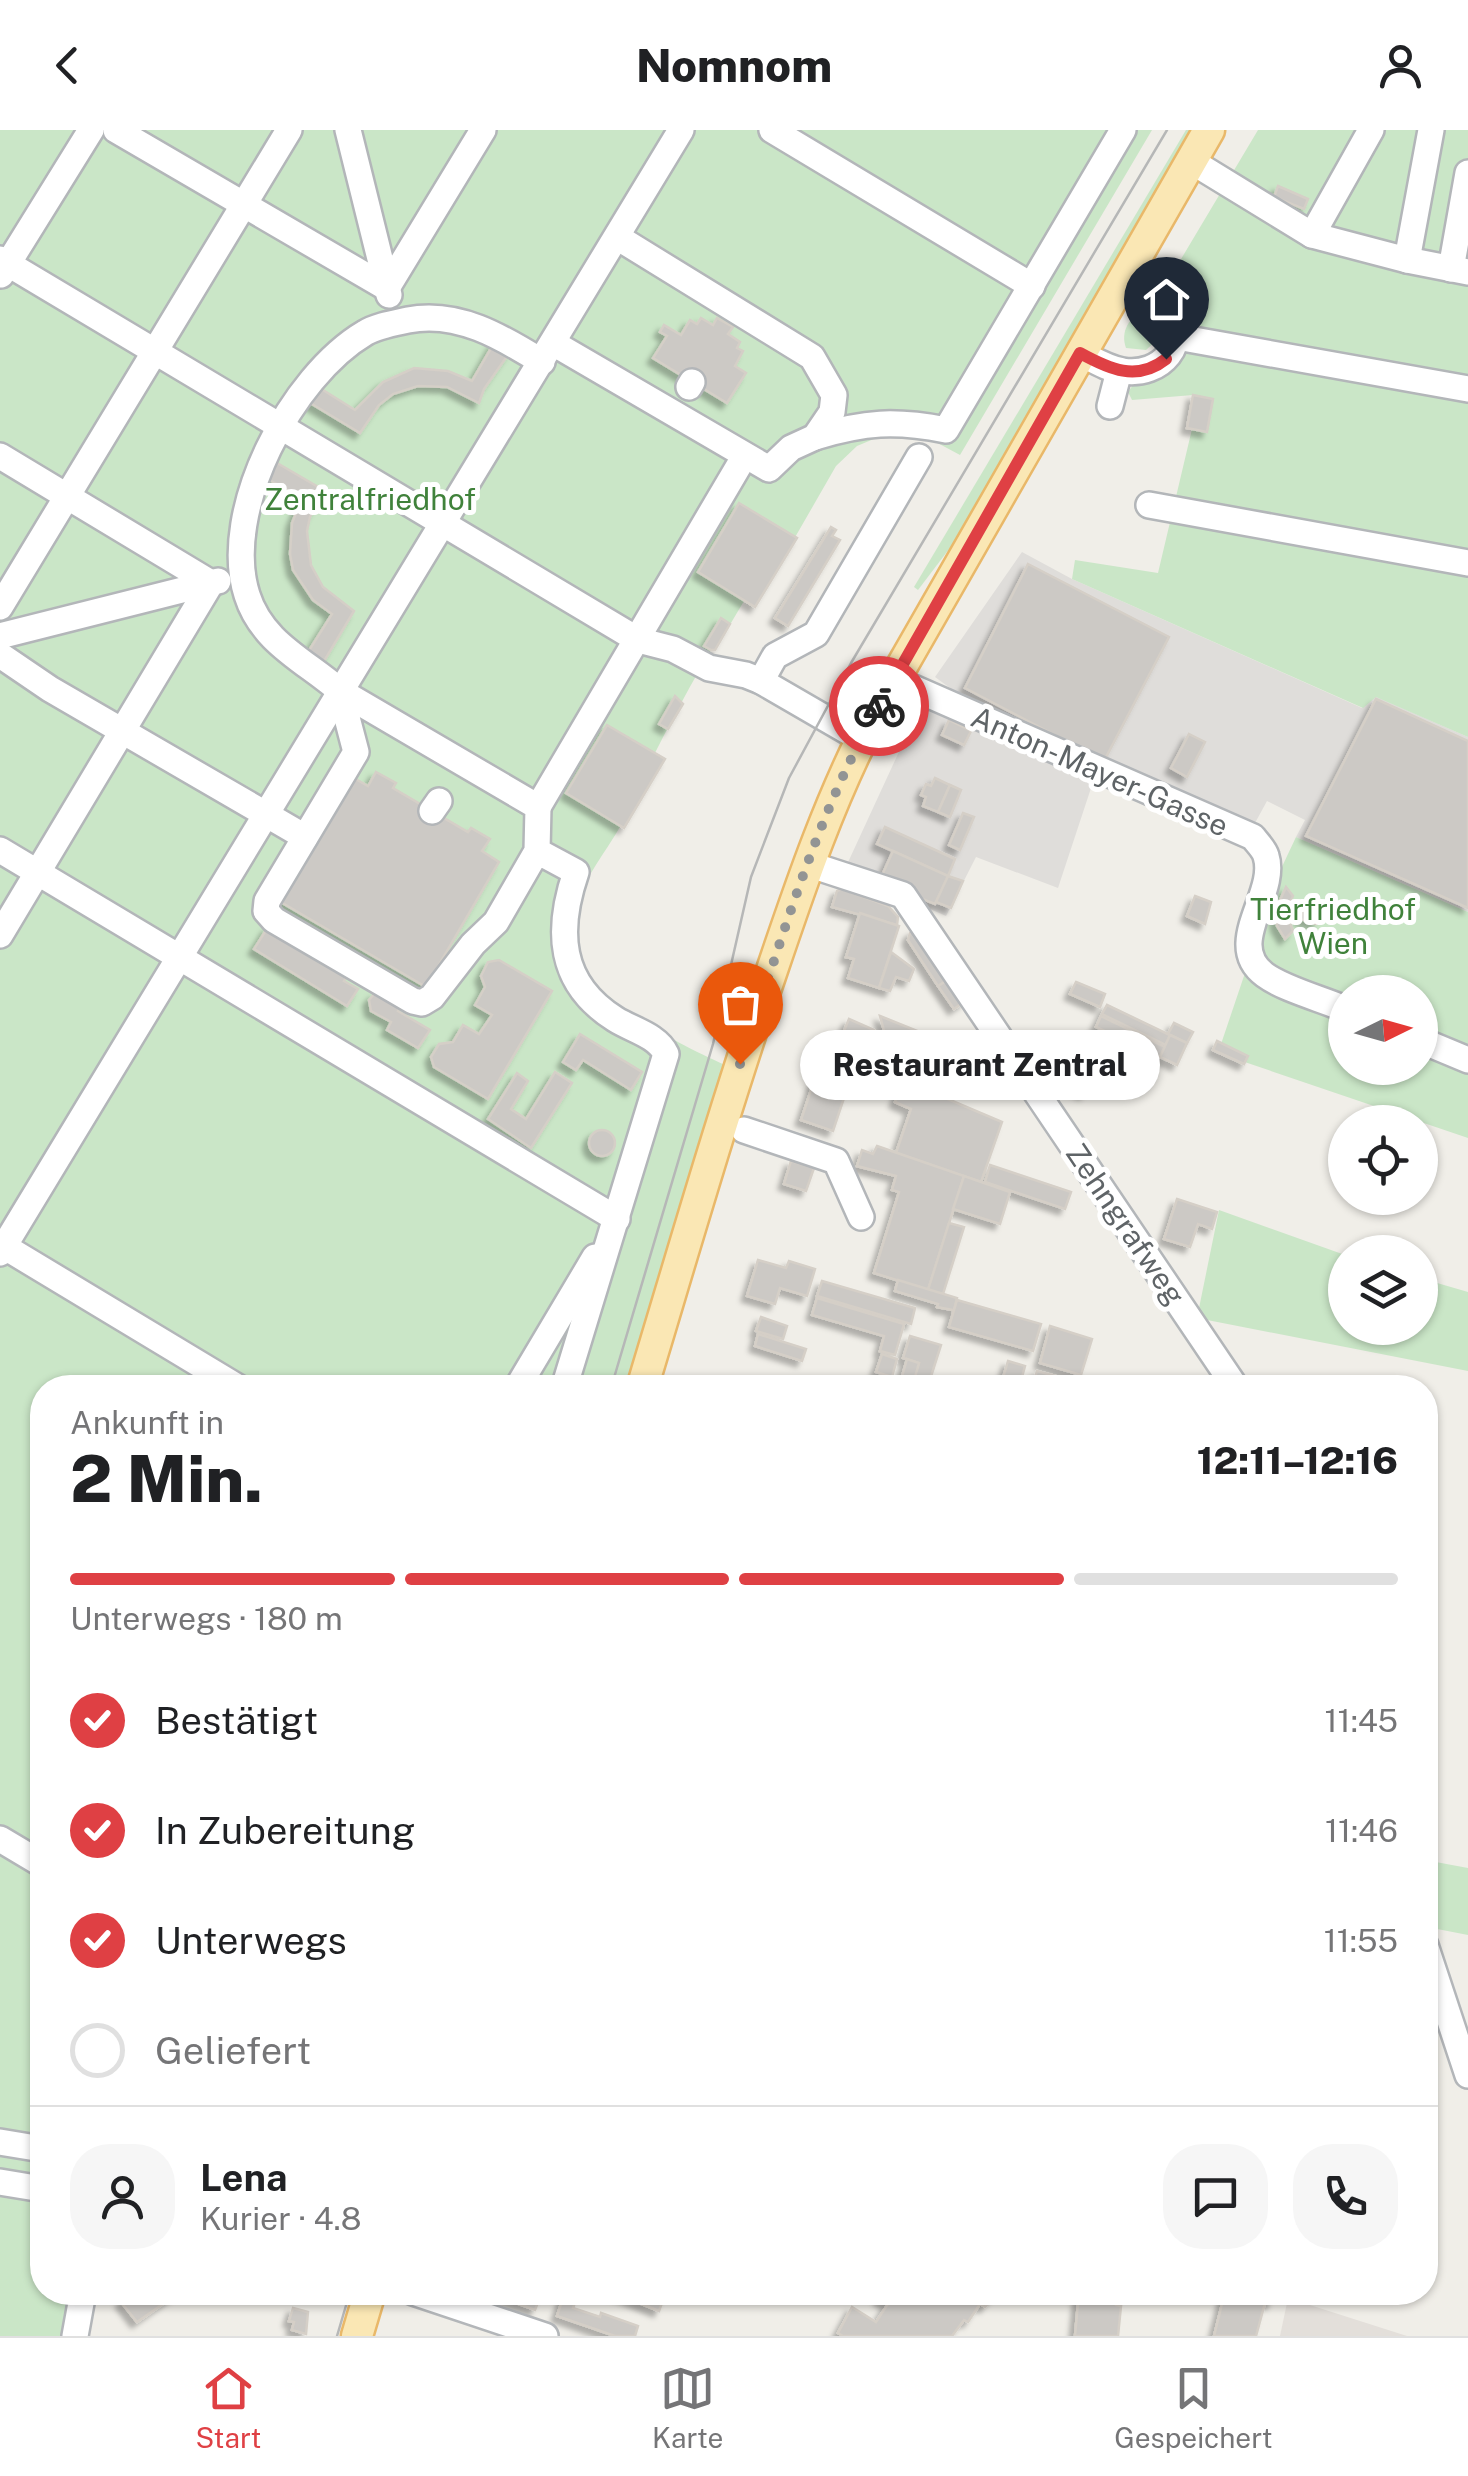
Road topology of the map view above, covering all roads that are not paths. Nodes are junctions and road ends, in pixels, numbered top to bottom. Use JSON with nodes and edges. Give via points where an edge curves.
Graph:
{"nodes":[{"id":1,"x":90,"y":130,"type":"edge"},
{"id":2,"x":116,"y":130,"type":"edge"},
{"id":3,"x":289,"y":130,"type":"edge"},
{"id":4,"x":348,"y":130,"type":"edge"},
{"id":5,"x":483,"y":130,"type":"edge"},
{"id":6,"x":681,"y":130,"type":"edge"},
{"id":7,"x":772,"y":130,"type":"edge"},
{"id":8,"x":1123,"y":130,"type":"edge"},
{"id":9,"x":1208,"y":130,"type":"edge"},
{"id":10,"x":1370,"y":130,"type":"edge"},
{"id":11,"x":1431,"y":130,"type":"edge"},
{"id":12,"x":1190,"y":161,"type":"junction"},
{"id":13,"x":1468,"y":174,"type":"edge"},
{"id":14,"x":244,"y":206,"type":"junction"},
{"id":15,"x":1312,"y":235,"type":"junction"},
{"id":16,"x":616,"y":237,"type":"junction"},
{"id":17,"x":1408,"y":260,"type":"junction"},
{"id":18,"x":3,"y":266,"type":"edge"},
{"id":19,"x":1459,"y":270,"type":"edge"},
{"id":20,"x":1126,"y":273,"type":"junction"},
{"id":21,"x":1032,"y":286,"type":"junction"},
{"id":22,"x":388,"y":288,"type":"junction"},
{"id":23,"x":396,"y":323,"type":"junction"},
{"id":24,"x":1178,"y":337,"type":"junction"},
{"id":25,"x":155,"y":351,"type":"junction"},
{"id":26,"x":548,"y":353,"type":"junction"},
{"id":27,"x":1080,"y":353,"type":"junction"},
{"id":28,"x":1119,"y":371,"type":"junction"},
{"id":29,"x":1468,"y":389,"type":"edge"},
{"id":30,"x":1110,"y":406,"type":"dead end"},
{"id":31,"x":282,"y":427,"type":"junction"},
{"id":32,"x":814,"y":437,"type":"junction"},
{"id":33,"x":0,"y":456,"type":"edge"},
{"id":34,"x":744,"y":457,"type":"junction"},
{"id":35,"x":919,"y":458,"type":"dead end"},
{"id":36,"x":66,"y":495,"type":"junction"},
{"id":37,"x":1148,"y":506,"type":"dead end"},
{"id":38,"x":445,"y":524,"type":"junction"},
{"id":39,"x":1468,"y":564,"type":"edge"},
{"id":40,"x":242,"y":575,"type":"junction"},
{"id":41,"x":211,"y":583,"type":"junction"},
{"id":42,"x":0,"y":606,"type":"edge"},
{"id":43,"x":0,"y":636,"type":"edge"},
{"id":44,"x":638,"y":640,"type":"junction"},
{"id":45,"x":0,"y":655,"type":"edge"},
{"id":46,"x":895,"y":680,"type":"junction"},
{"id":47,"x":761,"y":681,"type":"junction"},
{"id":48,"x":340,"y":692,"type":"junction"},
{"id":49,"x":122,"y":731,"type":"junction"},
{"id":50,"x":861,"y":739,"type":"junction"},
{"id":51,"x":538,"y":807,"type":"junction"},
{"id":52,"x":266,"y":815,"type":"junction"},
{"id":53,"x":305,"y":837,"type":"junction"},
{"id":54,"x":0,"y":850,"type":"edge"},
{"id":55,"x":537,"y":851,"type":"junction"},
{"id":56,"x":808,"y":864,"type":"junction"},
{"id":57,"x":38,"y":872,"type":"junction"},
{"id":58,"x":0,"y":935,"type":"edge"},
{"id":59,"x":180,"y":958,"type":"junction"},
{"id":60,"x":1328,"y":1002,"type":"edge"},
{"id":61,"x":1438,"y":1048,"type":"edge"},
{"id":62,"x":1468,"y":1060,"type":"edge"},
{"id":63,"x":744,"y":1130,"type":"dead end"},
{"id":64,"x":861,"y":1217,"type":"dead end"},
{"id":65,"x":618,"y":1219,"type":"junction"},
{"id":66,"x":1,"y":1248,"type":"edge"},
{"id":67,"x":217,"y":1375,"type":"edge"},
{"id":68,"x":526,"y":1375,"type":"edge"},
{"id":69,"x":568,"y":1375,"type":"edge"},
{"id":70,"x":646,"y":1375,"type":"edge"},
{"id":71,"x":1227,"y":1375,"type":"edge"},
{"id":72,"x":0,"y":1839,"type":"edge"},
{"id":73,"x":30,"y":1857,"type":"edge"},
{"id":74,"x":1438,"y":1984,"type":"edge"},
{"id":75,"x":1468,"y":2075,"type":"edge"},
{"id":76,"x":0,"y":2142,"type":"edge"},
{"id":77,"x":30,"y":2146,"type":"edge"},
{"id":78,"x":0,"y":2182,"type":"edge"},
{"id":79,"x":30,"y":2187,"type":"edge"},
{"id":80,"x":81,"y":2305,"type":"edge"},
{"id":81,"x":366,"y":2305,"type":"edge"},
{"id":82,"x":452,"y":2305,"type":"edge"},
{"id":83,"x":75,"y":2336,"type":"edge"},
{"id":84,"x":357,"y":2336,"type":"edge"},
{"id":85,"x":545,"y":2336,"type":"edge"}],
"edges":[{"from":1,"to":18,"type":"street"},
{"from":2,"to":14,"type":"street"},
{"from":3,"to":14,"type":"street"},
{"from":4,"to":22,"type":"street"},
{"from":5,"to":22,"type":"street"},
{"from":6,"to":16,"type":"street"},
{"from":7,"to":21,"type":"street"},
{"from":8,"to":21,"type":"street"},
{"from":9,"to":12,"type":"main road"},
{"from":10,"to":15,"type":"street"},
{"from":11,"to":17,"type":"street"},
{"from":12,"to":15,"type":"street"},
{"from":12,"to":20,"type":"main road"},
{"from":13,"to":19,"type":"street"},
{"from":14,"to":22,"type":"street"},
{"from":14,"to":25,"type":"street"},
{"from":15,"to":17,"type":"street"},
{"from":16,"to":26,"type":"street"},
{"from":16,"to":32,"type":"street","via":[[812,357],[834,395],[832,412]]},
{"from":17,"to":19,"type":"street"},
{"from":18,"to":25,"type":"street"},
{"from":20,"to":24,"type":"street","via":[[1170,311]]},
{"from":20,"to":27,"type":"main road"},
{"from":21,"to":32,"type":"street","via":[[946,430],[900,422]]},
{"from":22,"to":23,"type":"street"},
{"from":23,"to":26,"type":"street","via":[[458,320]]},
{"from":23,"to":31,"type":"street","via":[[342,349]]},
{"from":24,"to":28,"type":"street","via":[[1157,366]]},
{"from":24,"to":29,"type":"street"},
{"from":25,"to":31,"type":"street"},
{"from":25,"to":36,"type":"street"},
{"from":26,"to":34,"type":"street"},
{"from":26,"to":38,"type":"street"},
{"from":27,"to":28,"type":"street"},
{"from":27,"to":46,"type":"main road"},
{"from":28,"to":30,"type":"street"},
{"from":31,"to":38,"type":"street"},
{"from":31,"to":40,"type":"street","via":[[244,510]]},
{"from":32,"to":34,"type":"street","via":[[768,469]]},
{"from":33,"to":36,"type":"street"},
{"from":34,"to":44,"type":"street"},
{"from":35,"to":47,"type":"street","via":[[816,634],[774,656]]},
{"from":36,"to":41,"type":"street"},
{"from":36,"to":42,"type":"street"},
{"from":37,"to":39,"type":"street"},
{"from":38,"to":44,"type":"street"},
{"from":38,"to":48,"type":"street"},
{"from":40,"to":41,"type":"street"},
{"from":40,"to":48,"type":"street","via":[[247,597],[275,642]]},
{"from":41,"to":43,"type":"street"},
{"from":41,"to":49,"type":"street"},
{"from":44,"to":47,"type":"street"},
{"from":44,"to":51,"type":"street"},
{"from":45,"to":49,"type":"street"},
{"from":46,"to":50,"type":"main road"},
{"from":46,"to":60,"type":"street","name":"Anton-Mayer-Gasse","via":[[1253,838],[1269,868],[1248,940],[1256,965],[1266,976]]},
{"from":47,"to":50,"type":"street"},
{"from":48,"to":51,"type":"street"},
{"from":48,"to":52,"type":"street"},
{"from":48,"to":53,"type":"street","via":[[356,752]]},
{"from":49,"to":52,"type":"street"},
{"from":49,"to":57,"type":"street"},
{"from":50,"to":56,"type":"main road"},
{"from":51,"to":55,"type":"street"},
{"from":52,"to":53,"type":"street"},
{"from":52,"to":59,"type":"street"},
{"from":53,"to":55,"type":"street","via":[[266,912],[422,1002],[496,922]]},
{"from":54,"to":57,"type":"street"},
{"from":55,"to":65,"type":"street","via":[[576,872],[562,934],[568,963],[586,994],[666,1054]]},
{"from":56,"to":70,"type":"main road"},
{"from":56,"to":71,"type":"street","name":"Zehngrafweg","via":[[904,896]]},
{"from":57,"to":58,"type":"street"},
{"from":57,"to":59,"type":"street"},
{"from":59,"to":65,"type":"street"},
{"from":59,"to":66,"type":"street"},
{"from":61,"to":62,"type":"street"},
{"from":63,"to":64,"type":"street","via":[[836,1161]]},
{"from":65,"to":68,"type":"street"},
{"from":65,"to":69,"type":"street"},
{"from":66,"to":67,"type":"street"},
{"from":72,"to":73,"type":"street"},
{"from":74,"to":75,"type":"street"},
{"from":76,"to":77,"type":"street"},
{"from":78,"to":79,"type":"street"},
{"from":80,"to":83,"type":"street"},
{"from":81,"to":84,"type":"main road"},
{"from":82,"to":85,"type":"street"}]}
